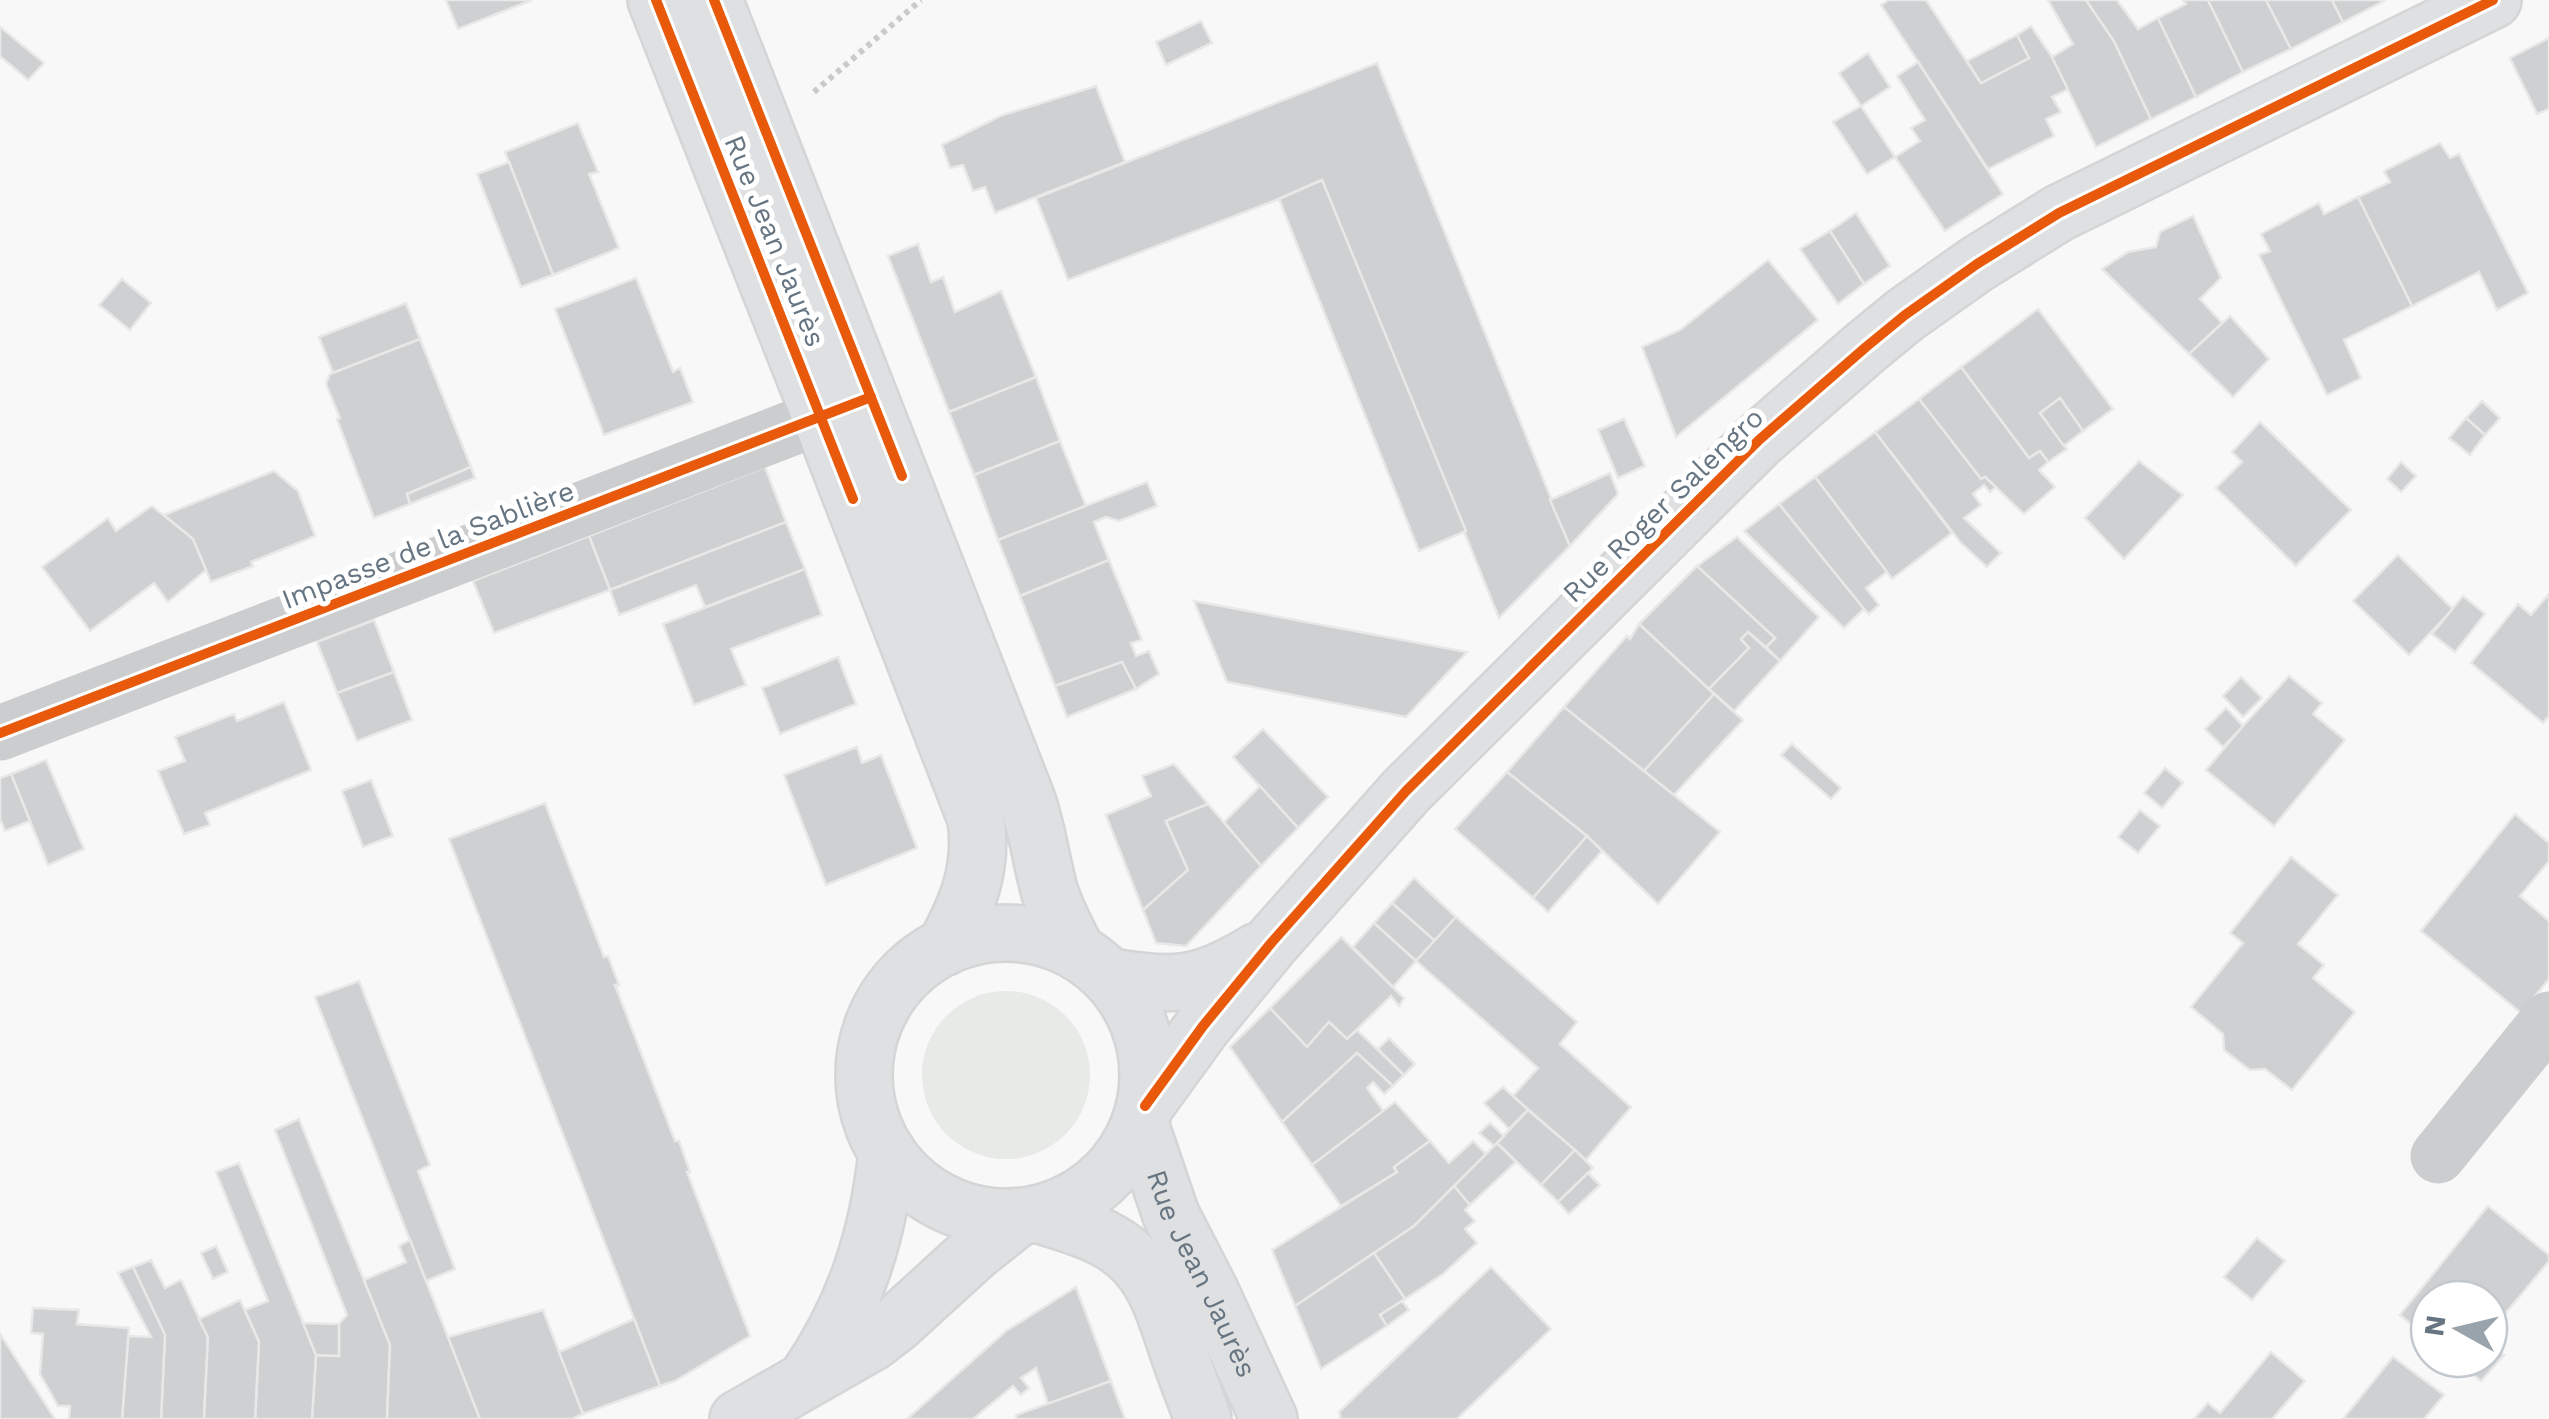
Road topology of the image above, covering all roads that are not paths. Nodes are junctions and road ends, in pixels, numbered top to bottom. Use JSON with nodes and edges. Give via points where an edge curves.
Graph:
{"nodes":[{"id":1,"x":656,"y":0,"type":"edge"},
{"id":2,"x":714,"y":0,"type":"edge"},
{"id":3,"x":2493,"y":0,"type":"edge"},
{"id":4,"x":871,"y":398,"type":"junction"},
{"id":5,"x":821,"y":418,"type":"junction"},
{"id":6,"x":0,"y":734,"type":"edge"},
{"id":7,"x":1272,"y":942,"type":"junction"},
{"id":8,"x":944,"y":947,"type":"junction"},
{"id":9,"x":1093,"y":964,"type":"junction"},
{"id":10,"x":2549,"y":1019,"type":"edge"},
{"id":11,"x":1142,"y":1115,"type":"junction"},
{"id":12,"x":887,"y":1152,"type":"junction"},
{"id":13,"x":2438,"y":1156,"type":"dead end"},
{"id":14,"x":1028,"y":1216,"type":"junction"},
{"id":15,"x":805,"y":1381,"type":"junction"},
{"id":16,"x":738,"y":1419,"type":"edge"},
{"id":17,"x":1204,"y":1419,"type":"edge"},
{"id":18,"x":1269,"y":1419,"type":"edge"}],
"edges":[{"from":1,"to":5,"type":"main road","name":"Rue Jean Jaurès"},
{"from":2,"to":4,"type":"main road","name":"Rue Jean Jaurès"},
{"from":3,"to":7,"type":"main road","name":"Rue Roger Salengro","via":[[2060,213],[1905,315],[1726,472],[1406,791]]},
{"from":4,"to":5,"type":"street","name":"Impasse de la Sablière"},
{"from":4,"to":9,"type":"main road","name":"Rue Jean Jaurès","via":[[1028,800],[1060,921]]},
{"from":5,"to":6,"type":"street","name":"Impasse de la Sablière"},
{"from":5,"to":8,"type":"main road","name":"Rue Jean Jaurès","via":[[976,819],[973,882]]},
{"from":7,"to":9,"type":"main road","name":"Rue Roger Salengro","via":[[1227,970],[1166,984]]},
{"from":7,"to":11,"type":"main road","name":"Rue Roger Salengro"},
{"from":8,"to":9,"type":"main road","via":[[1011,933],[1045,938]]},
{"from":8,"to":12,"type":"main road","via":[[903,977],[870,1036],[865,1088]]},
{"from":9,"to":11,"type":"main road","via":[[1130,1005],[1142,1037],[1148,1072]]},
{"from":10,"to":13,"type":"street"},
{"from":11,"to":14,"type":"main road","via":[[1124,1156],[1100,1183]]},
{"from":11,"to":18,"type":"main road","name":"Rue Jean Jaurès","via":[[1171,1215]]},
{"from":12,"to":14,"type":"main road","via":[[936,1200],[984,1216]]},
{"from":12,"to":15,"type":"main road","via":[[867,1257],[839,1326]]},
{"from":14,"to":15,"type":"main road","via":[[975,1252],[872,1343]]},
{"from":14,"to":17,"type":"main road","name":"Rue Jean Jaurès","via":[[1102,1238],[1144,1271]]},
{"from":15,"to":16,"type":"main road"}]}
